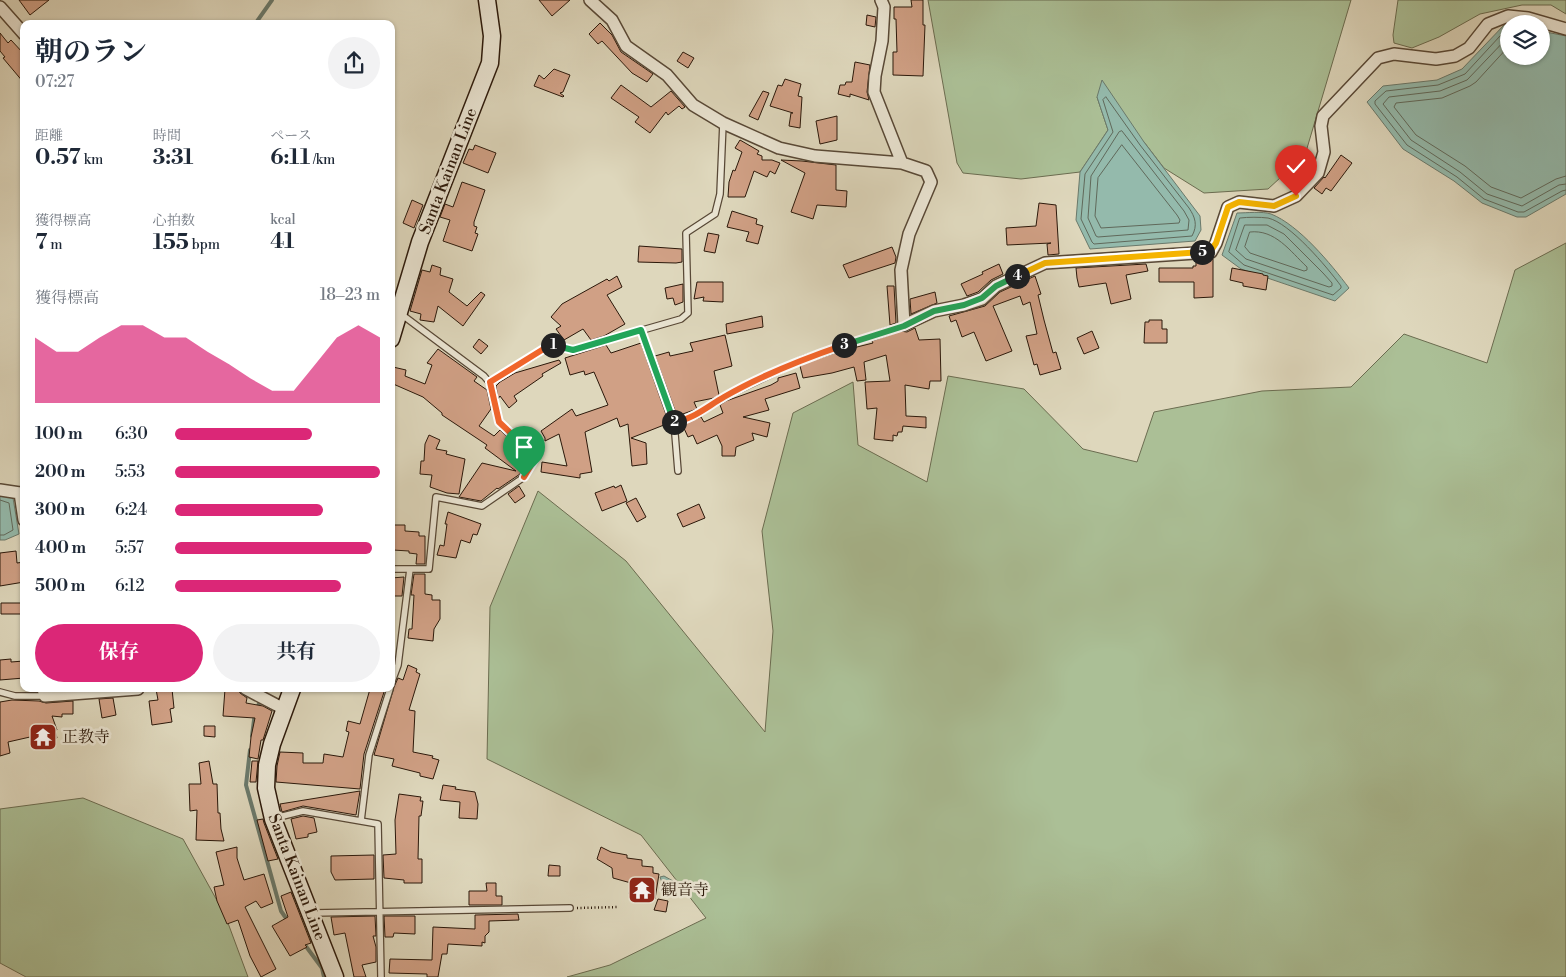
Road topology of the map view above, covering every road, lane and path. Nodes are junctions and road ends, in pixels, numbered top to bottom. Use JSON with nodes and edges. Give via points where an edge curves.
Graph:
{"nodes":[{"id":1,"x":590,"y":0,"type":"edge"},
{"id":2,"x":881,"y":0,"type":"edge"},
{"id":3,"x":487,"y":1,"type":"edge"},
{"id":4,"x":0,"y":7,"type":"edge"},
{"id":5,"x":1566,"y":29,"type":"edge"},
{"id":6,"x":20,"y":30,"type":"edge"},
{"id":7,"x":723,"y":123,"type":"junction"},
{"id":8,"x":902,"y":163,"type":"junction"},
{"id":9,"x":399,"y":312,"type":"junction"},
{"id":10,"x":395,"y":326,"type":"edge"},
{"id":11,"x":904,"y":326,"type":"junction"},
{"id":12,"x":641,"y":330,"type":"junction"},
{"id":13,"x":490,"y":382,"type":"junction"},
{"id":14,"x":674,"y":422,"type":"junction"},
{"id":15,"x":678,"y":471,"type":"dead end"},
{"id":16,"x":0,"y":490,"type":"edge"},
{"id":17,"x":20,"y":493,"type":"edge"},
{"id":18,"x":395,"y":569,"type":"edge"},
{"id":19,"x":410,"y":569,"type":"junction"},
{"id":20,"x":395,"y":673,"type":"edge"},
{"id":21,"x":0,"y":692,"type":"edge"},
{"id":22,"x":44,"y":692,"type":"edge"},
{"id":23,"x":252,"y":692,"type":"edge"},
{"id":24,"x":291,"y":692,"type":"edge"},
{"id":25,"x":389,"y":692,"type":"edge"},
{"id":26,"x":284,"y":709,"type":"junction"},
{"id":27,"x":273,"y":818,"type":"junction"},
{"id":28,"x":361,"y":821,"type":"junction"},
{"id":29,"x":619,"y":907,"type":"dead end"},
{"id":30,"x":570,"y":908,"type":"joint"},
{"id":31,"x":380,"y":911,"type":"junction"},
{"id":32,"x":310,"y":913,"type":"junction"},
{"id":33,"x":335,"y":977,"type":"edge"},
{"id":34,"x":381,"y":977,"type":"edge"}],
"edges":[{"from":1,"to":7,"type":"street","via":[[612,20],[626,46],[667,75],[693,105]]},
{"from":2,"to":8,"type":"street","via":[[884,7],[882,41],[874,92]]},
{"from":3,"to":9,"type":"main road","name":"Santa Kainan Line","via":[[492,36],[490,63],[420,242]]},
{"from":4,"to":6,"type":"street"},
{"from":5,"to":11,"type":"street","via":[[1508,16],[1488,24],[1469,48],[1455,56],[1436,59],[1394,54],[1378,58],[1323,116],[1324,152],[1318,172],[1296,196],[1274,206],[1239,202],[1228,207],[1210,252],[1045,263],[996,286],[982,298],[934,311]]},
{"from":7,"to":8,"type":"street","via":[[778,148],[815,156]]},
{"from":7,"to":12,"type":"lane","via":[[720,194],[715,214],[686,233],[688,313],[681,319]]},
{"from":8,"to":11,"type":"street","via":[[926,171],[931,182],[909,234],[902,270]]},
{"from":9,"to":10,"type":"main road","name":"Santa Kainan Line"},
{"from":9,"to":13,"type":"lane"},
{"from":11,"to":14,"type":"lane","via":[[803,359],[724,397],[698,414]]},
{"from":12,"to":13,"type":"lane","via":[[573,350],[550,345]]},
{"from":12,"to":14,"type":"lane"},
{"from":13,"to":19,"type":"lane","via":[[499,422],[536,457],[524,477],[482,506],[436,497],[429,569]]},
{"from":14,"to":15,"type":"lane"},
{"from":16,"to":17,"type":"street"},
{"from":18,"to":19,"type":"lane"},
{"from":19,"to":20,"type":"lane"},
{"from":21,"to":22,"type":"lane","via":[[16,696]]},
{"from":23,"to":26,"type":"street"},
{"from":24,"to":26,"type":"main road","name":"Santa Kainan Line"},
{"from":25,"to":28,"type":"lane","via":[[369,755]]},
{"from":26,"to":27,"type":"main road","name":"Santa Kainan Line","via":[[267,765],[266,788]]},
{"from":27,"to":28,"type":"lane","via":[[303,812]]},
{"from":27,"to":32,"type":"main road","name":"Santa Kainan Line"},
{"from":28,"to":31,"type":"lane","via":[[378,824]]},
{"from":29,"to":30,"type":"path"},
{"from":30,"to":31,"type":"lane"},
{"from":31,"to":32,"type":"lane"},
{"from":31,"to":34,"type":"lane"},
{"from":32,"to":33,"type":"main road","name":"Santa Kainan Line"}]}
